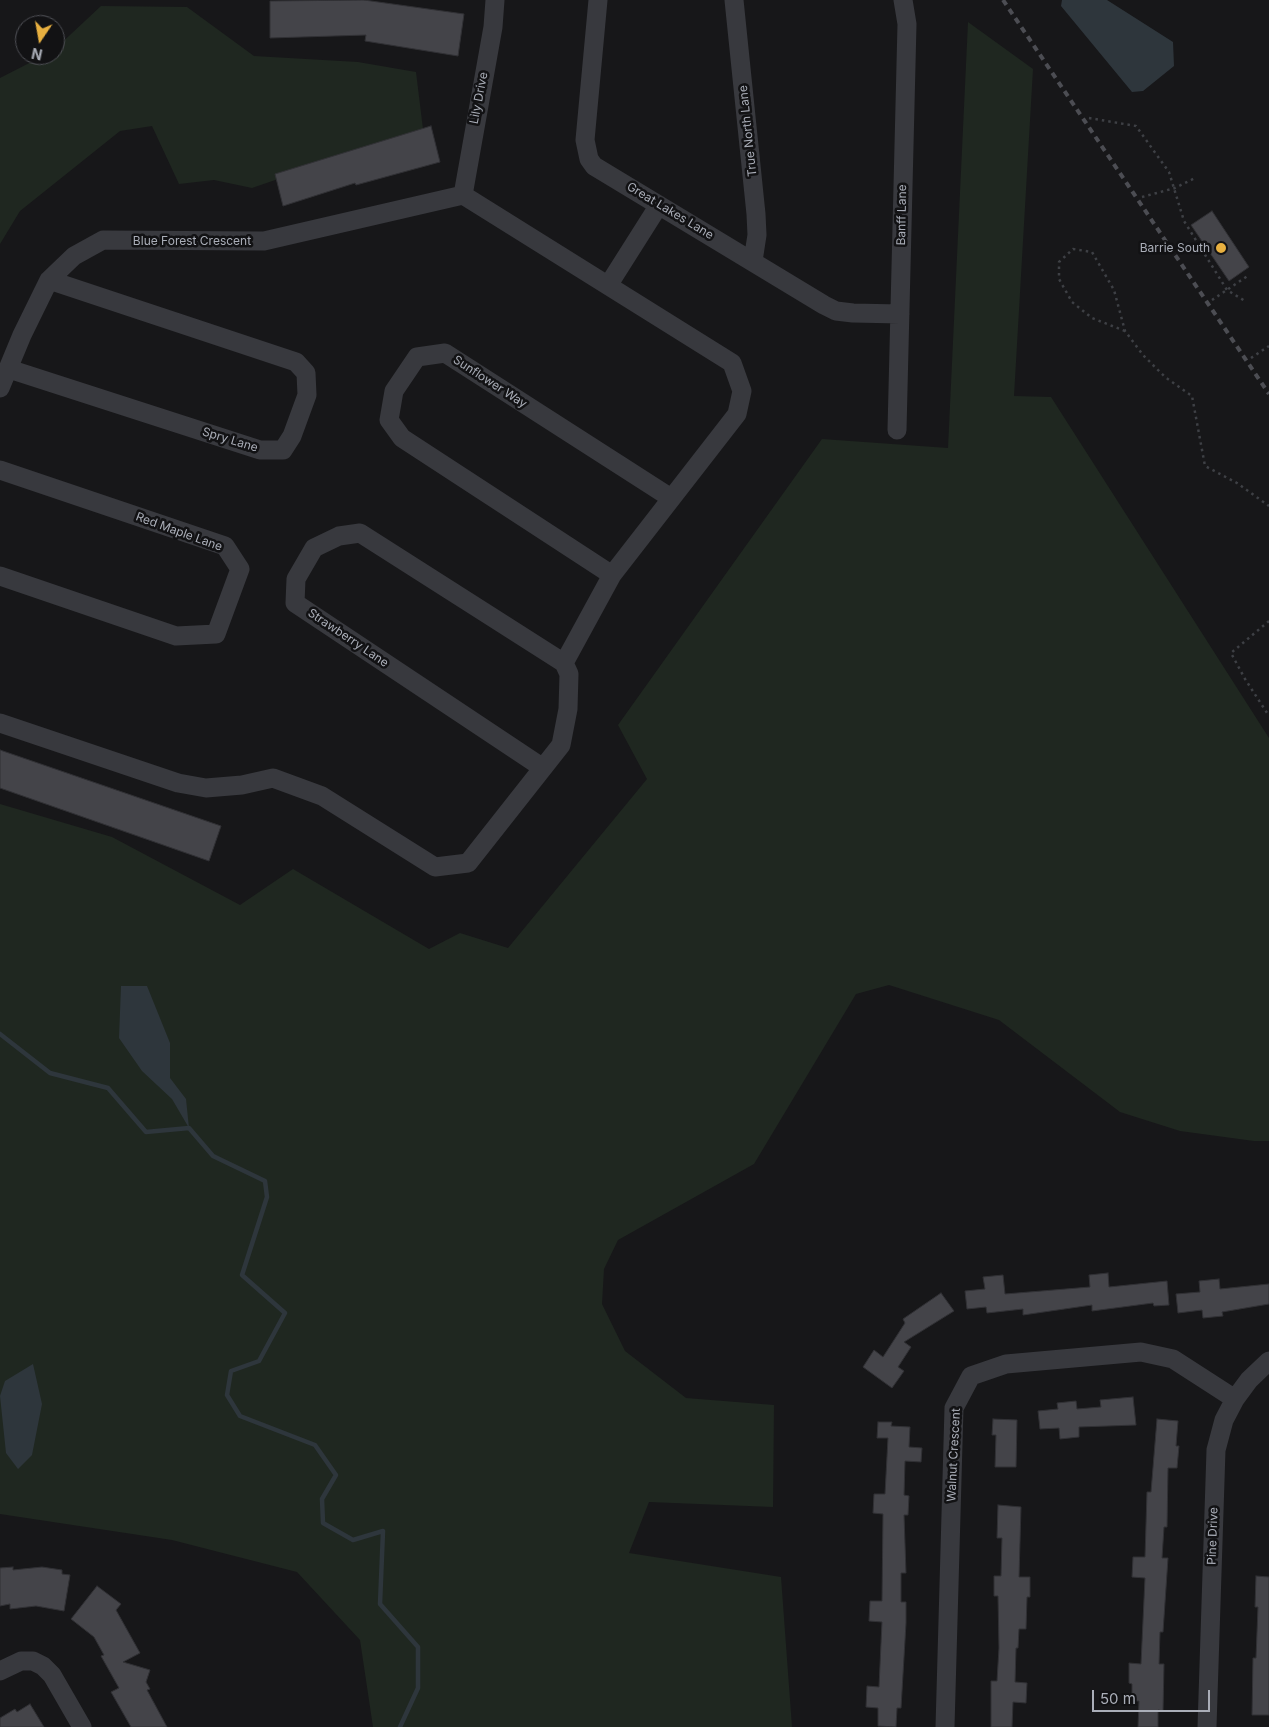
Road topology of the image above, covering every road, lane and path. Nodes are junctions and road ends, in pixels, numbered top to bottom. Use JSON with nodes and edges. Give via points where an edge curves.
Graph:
{"nodes":[{"id":1,"x":495,"y":0,"type":"edge"},
{"id":2,"x":598,"y":0,"type":"edge"},
{"id":3,"x":734,"y":0,"type":"edge"},
{"id":4,"x":903,"y":0,"type":"edge"},
{"id":5,"x":1089,"y":118,"type":"dead end"},
{"id":6,"x":1195,"y":178,"type":"dead end"},
{"id":7,"x":1175,"y":188,"type":"junction"},
{"id":8,"x":464,"y":195,"type":"junction"},
{"id":9,"x":1142,"y":197,"type":"dead end"},
{"id":10,"x":659,"y":205,"type":"junction"},
{"id":11,"x":753,"y":261,"type":"junction"},
{"id":12,"x":1249,"y":276,"type":"dead end"},
{"id":13,"x":49,"y":280,"type":"junction"},
{"id":14,"x":609,"y":284,"type":"junction"},
{"id":15,"x":1228,"y":290,"type":"junction"},
{"id":16,"x":1212,"y":300,"type":"dead end"},
{"id":17,"x":1245,"y":301,"type":"dead end"},
{"id":18,"x":900,"y":314,"type":"junction"},
{"id":19,"x":1125,"y":331,"type":"junction"},
{"id":20,"x":1269,"y":346,"type":"edge"},
{"id":21,"x":1251,"y":358,"type":"dead end"},
{"id":22,"x":9,"y":369,"type":"junction"},
{"id":23,"x":0,"y":388,"type":"edge"},
{"id":24,"x":897,"y":430,"type":"dead end"},
{"id":25,"x":0,"y":470,"type":"edge"},
{"id":26,"x":671,"y":498,"type":"junction"},
{"id":27,"x":1269,"y":506,"type":"edge"},
{"id":28,"x":612,"y":575,"type":"junction"},
{"id":29,"x":0,"y":576,"type":"edge"},
{"id":30,"x":1269,"y":621,"type":"edge"},
{"id":31,"x":564,"y":663,"type":"junction"},
{"id":32,"x":1269,"y":716,"type":"edge"},
{"id":33,"x":0,"y":722,"type":"edge"},
{"id":34,"x":543,"y":768,"type":"junction"},
{"id":35,"x":1269,"y":1361,"type":"edge"},
{"id":36,"x":1235,"y":1399,"type":"junction"},
{"id":37,"x":0,"y":1671,"type":"edge"},
{"id":38,"x":82,"y":1727,"type":"edge"},
{"id":39,"x":945,"y":1727,"type":"edge"},
{"id":40,"x":1207,"y":1727,"type":"edge"}],
"edges":[{"from":1,"to":8,"type":"street","name":"Lily Drive"},
{"from":2,"to":10,"type":"street","name":"Great Lakes Lane","via":[[586,151],[594,166]]},
{"from":3,"to":11,"type":"street","name":"True North Lane","via":[[756,214]]},
{"from":4,"to":18,"type":"street","name":"Banff Lane","via":[[907,24]]},
{"from":5,"to":7,"type":"path","via":[[1136,126],[1169,172]]},
{"from":6,"to":7,"type":"path"},
{"from":7,"to":9,"type":"path"},
{"from":7,"to":15,"type":"path","via":[[1184,221]]},
{"from":8,"to":13,"type":"street","name":"Blue Forest Crescent","via":[[264,241],[103,240],[74,256]]},
{"from":8,"to":14,"type":"street"},
{"from":10,"to":11,"type":"street","name":"Great Lakes Lane"},
{"from":10,"to":14,"type":"street"},
{"from":11,"to":18,"type":"street","name":"Great Lakes Lane","via":[[836,311]]},
{"from":12,"to":15,"type":"path"},
{"from":13,"to":22,"type":"street","name":"Blue Forest Crescent"},
{"from":13,"to":22,"type":"street","name":"Spry Lane","via":[[296,362],[306,373],[307,395],[292,436],[283,450],[260,450]]},
{"from":14,"to":26,"type":"street","via":[[732,363],[742,391],[737,414]]},
{"from":15,"to":16,"type":"path"},
{"from":15,"to":17,"type":"path"},
{"from":18,"to":24,"type":"street","name":"Banff Lane"},
{"from":19,"to":19,"type":"path","via":[[1114,290],[1092,252],[1073,249],[1059,262],[1059,278],[1072,302],[1092,318]]},
{"from":19,"to":27,"type":"path","via":[[1165,377],[1192,396],[1205,466],[1237,483]]},
{"from":20,"to":21,"type":"path"},
{"from":22,"to":23,"type":"street","name":"Blue Forest Crescent"},
{"from":25,"to":29,"type":"street","name":"Red Maple Lane","via":[[224,546],[240,569],[216,634],[176,636]]},
{"from":26,"to":28,"type":"street"},
{"from":26,"to":28,"type":"street","name":"Sunflower Way","via":[[445,353],[417,358],[394,391],[389,420],[402,438]]},
{"from":28,"to":31,"type":"street"},
{"from":30,"to":32,"type":"path","via":[[1231,653]]},
{"from":31,"to":34,"type":"street","via":[[569,674],[568,709],[561,745]]},
{"from":31,"to":34,"type":"street","name":"Strawberry Lane","via":[[360,534],[339,536],[314,548],[296,579],[295,603]]},
{"from":33,"to":34,"type":"street","via":[[178,783],[206,788],[273,778],[322,796],[435,867],[468,863]]},
{"from":35,"to":36,"type":"street","name":"Pine Drive"},
{"from":36,"to":39,"type":"street","name":"Walnut Crescent","via":[[1173,1359],[1141,1352],[1006,1364],[971,1376],[954,1408]]},
{"from":36,"to":40,"type":"street","name":"Pine Drive","via":[[1224,1420],[1216,1450]]},
{"from":37,"to":38,"type":"street","via":[[21,1661],[33,1661],[43,1666],[52,1674]]}]}
